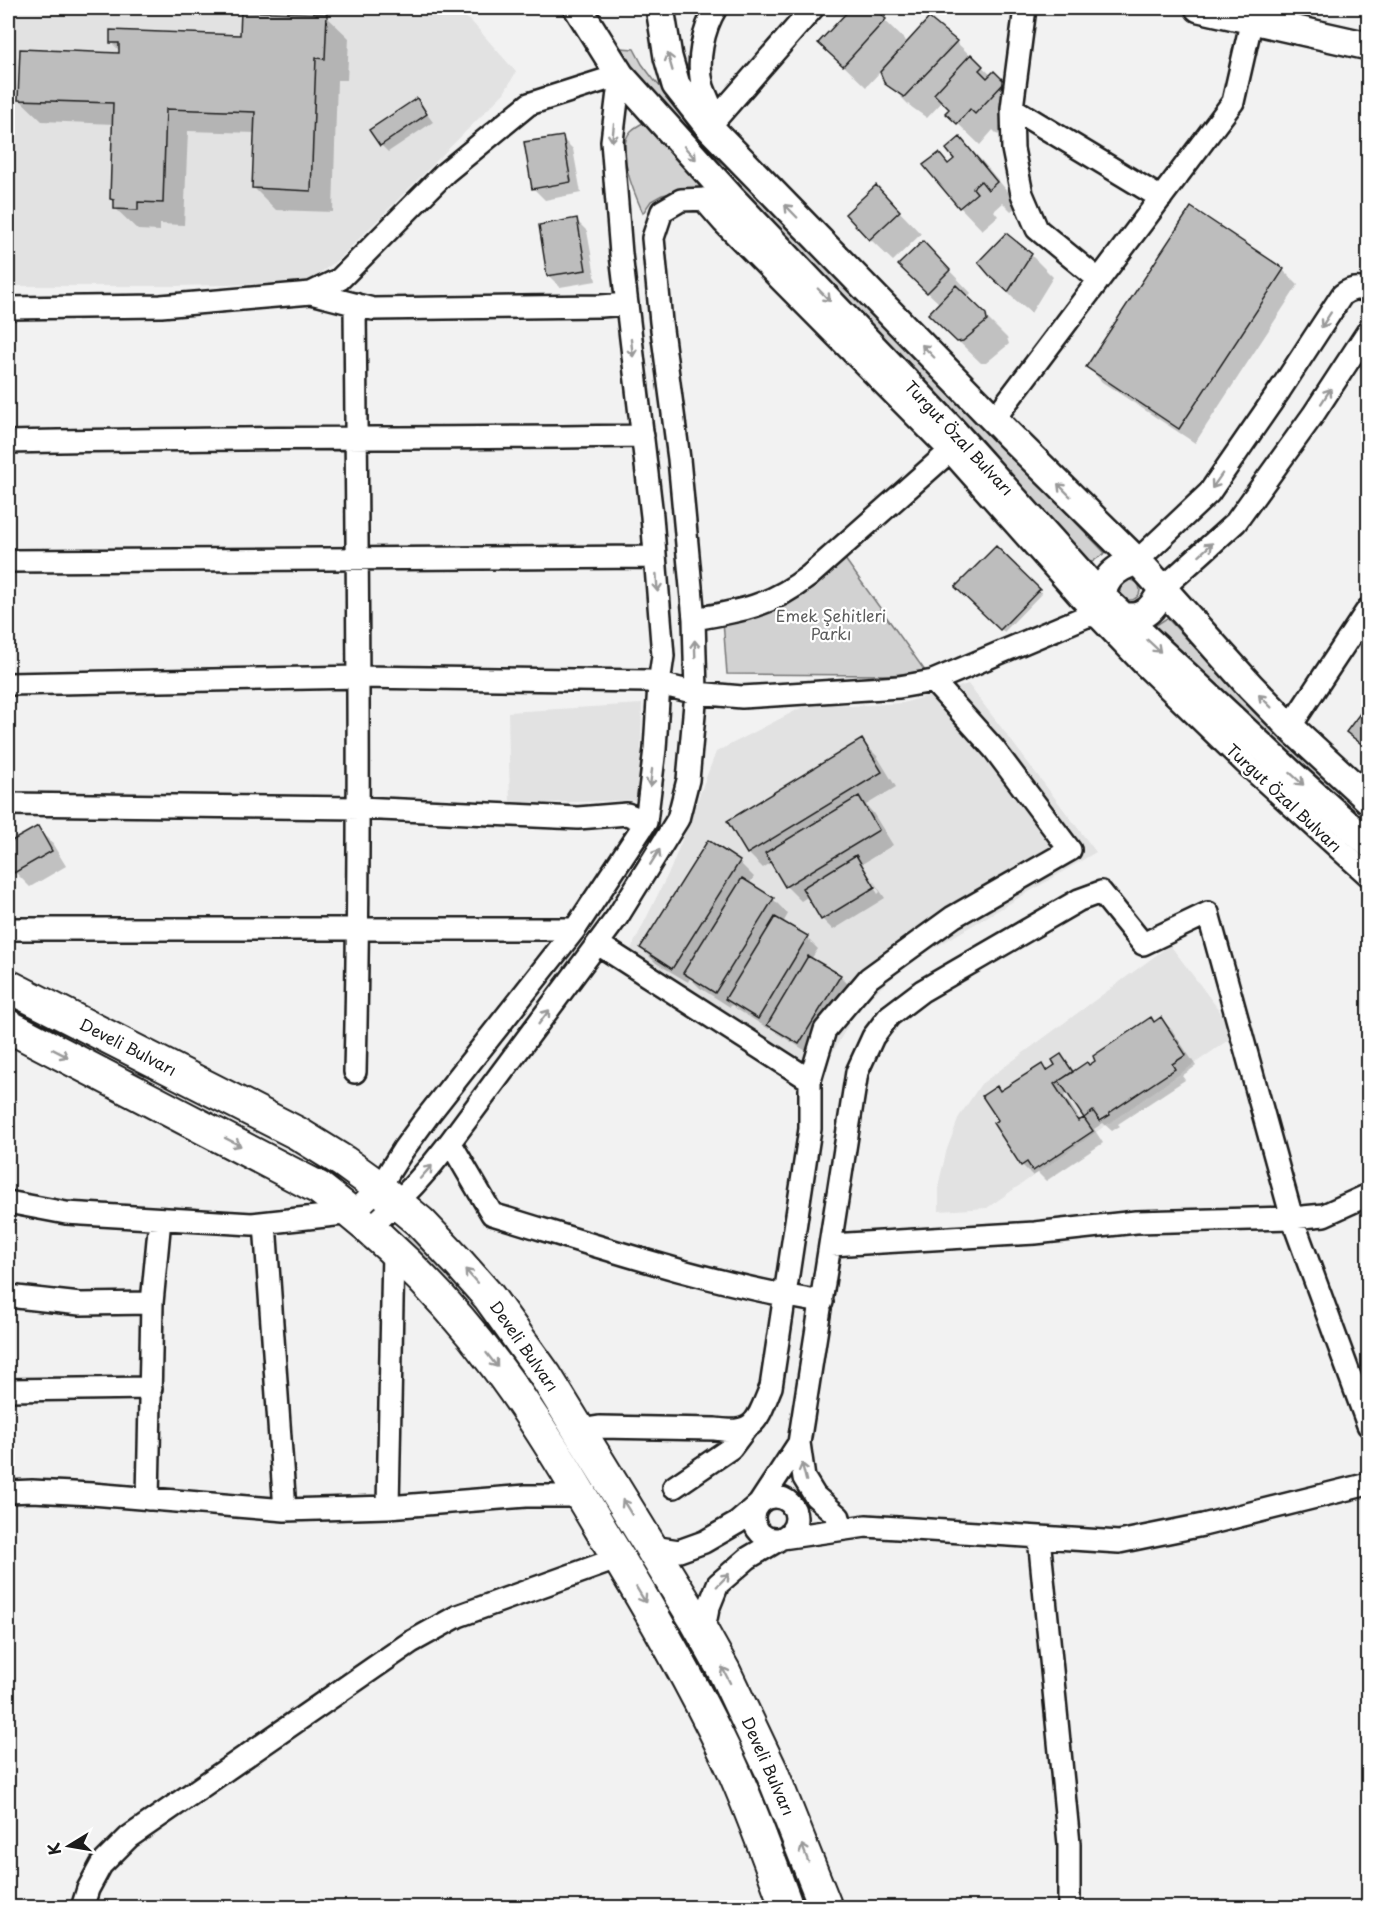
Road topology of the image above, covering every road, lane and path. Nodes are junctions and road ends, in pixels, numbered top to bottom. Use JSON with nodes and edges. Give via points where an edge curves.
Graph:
{"nodes":[{"id":1,"x":578,"y":8,"type":"edge"},
{"id":2,"x":660,"y":8,"type":"edge"},
{"id":3,"x":716,"y":8,"type":"edge"},
{"id":4,"x":813,"y":8,"type":"edge"},
{"id":5,"x":1025,"y":8,"type":"edge"},
{"id":6,"x":1199,"y":8,"type":"edge"},
{"id":7,"x":1252,"y":19,"type":"junction"},
{"id":8,"x":1368,"y":46,"type":"edge"},
{"id":9,"x":620,"y":75,"type":"junction"},
{"id":10,"x":1012,"y":108,"type":"junction"},
{"id":11,"x":712,"y":123,"type":"junction"},
{"id":12,"x":731,"y":198,"type":"junction"},
{"id":13,"x":1161,"y":198,"type":"junction"},
{"id":14,"x":703,"y":199,"type":"junction"},
{"id":15,"x":1099,"y":280,"type":"junction"},
{"id":16,"x":1368,"y":292,"type":"edge"},
{"id":17,"x":311,"y":293,"type":"junction"},
{"id":18,"x":355,"y":304,"type":"junction"},
{"id":19,"x":627,"y":304,"type":"junction"},
{"id":20,"x":8,"y":308,"type":"edge"},
{"id":21,"x":1368,"y":331,"type":"edge"},
{"id":22,"x":994,"y":419,"type":"junction"},
{"id":23,"x":643,"y":436,"type":"junction"},
{"id":24,"x":356,"y":439,"type":"junction"},
{"id":25,"x":8,"y":442,"type":"edge"},
{"id":26,"x":950,"y":451,"type":"junction"},
{"id":27,"x":655,"y":557,"type":"junction"},
{"id":28,"x":358,"y":559,"type":"junction"},
{"id":29,"x":8,"y":561,"type":"edge"},
{"id":30,"x":1137,"y":561,"type":"junction"},
{"id":31,"x":1163,"y":588,"type":"junction"},
{"id":32,"x":1097,"y":604,"type":"junction"},
{"id":33,"x":1368,"y":609,"type":"edge"},
{"id":34,"x":1123,"y":617,"type":"junction"},
{"id":35,"x":694,"y":619,"type":"junction"},
{"id":36,"x":359,"y":676,"type":"junction"},
{"id":37,"x":933,"y":681,"type":"junction"},
{"id":38,"x":8,"y":684,"type":"edge"},
{"id":39,"x":659,"y":684,"type":"junction"},
{"id":40,"x":696,"y":693,"type":"junction"},
{"id":41,"x":1290,"y":727,"type":"junction"},
{"id":42,"x":1368,"y":799,"type":"edge"},
{"id":43,"x":8,"y":804,"type":"edge"},
{"id":44,"x":358,"y":808,"type":"junction"},
{"id":45,"x":646,"y":822,"type":"junction"},
{"id":46,"x":1368,"y":843,"type":"edge"},
{"id":47,"x":1368,"y":875,"type":"edge"},
{"id":48,"x":358,"y":928,"type":"junction"},
{"id":49,"x":8,"y":929,"type":"edge"},
{"id":50,"x":574,"y":929,"type":"junction"},
{"id":51,"x":598,"y":944,"type":"junction"},
{"id":52,"x":8,"y":986,"type":"edge"},
{"id":53,"x":8,"y":1026,"type":"edge"},
{"id":54,"x":355,"y":1072,"type":"dead end"},
{"id":55,"x":810,"y":1080,"type":"junction"},
{"id":56,"x":450,"y":1142,"type":"junction"},
{"id":57,"x":1368,"y":1195,"type":"edge"},
{"id":58,"x":388,"y":1196,"type":"junction"},
{"id":59,"x":8,"y":1202,"type":"edge"},
{"id":60,"x":1292,"y":1218,"type":"junction"},
{"id":61,"x":160,"y":1219,"type":"junction"},
{"id":62,"x":361,"y":1221,"type":"junction"},
{"id":63,"x":266,"y":1223,"type":"junction"},
{"id":64,"x":831,"y":1245,"type":"junction"},
{"id":65,"x":393,"y":1251,"type":"junction"},
{"id":66,"x":8,"y":1296,"type":"edge"},
{"id":67,"x":786,"y":1296,"type":"junction"},
{"id":68,"x":822,"y":1302,"type":"junction"},
{"id":69,"x":152,"y":1303,"type":"junction"},
{"id":70,"x":151,"y":1388,"type":"junction"},
{"id":71,"x":8,"y":1390,"type":"edge"},
{"id":72,"x":1368,"y":1425,"type":"edge"},
{"id":73,"x":746,"y":1428,"type":"junction"},
{"id":74,"x":580,"y":1430,"type":"junction"},
{"id":75,"x":799,"y":1443,"type":"junction"},
{"id":76,"x":1368,"y":1484,"type":"edge"},
{"id":77,"x":674,"y":1487,"type":"dead end"},
{"id":78,"x":8,"y":1492,"type":"edge"},
{"id":79,"x":582,"y":1496,"type":"junction"},
{"id":80,"x":148,"y":1499,"type":"junction"},
{"id":81,"x":789,"y":1503,"type":"junction"},
{"id":82,"x":759,"y":1504,"type":"junction"},
{"id":83,"x":388,"y":1507,"type":"junction"},
{"id":84,"x":285,"y":1510,"type":"junction"},
{"id":85,"x":839,"y":1517,"type":"junction"},
{"id":86,"x":866,"y":1526,"type":"junction"},
{"id":87,"x":1039,"y":1537,"type":"junction"},
{"id":88,"x":782,"y":1538,"type":"junction"},
{"id":89,"x":652,"y":1547,"type":"junction"},
{"id":90,"x":619,"y":1558,"type":"junction"},
{"id":91,"x":703,"y":1634,"type":"junction"},
{"id":92,"x":82,"y":1908,"type":"edge"},
{"id":93,"x":787,"y":1908,"type":"edge"},
{"id":94,"x":826,"y":1908,"type":"edge"},
{"id":95,"x":1069,"y":1908,"type":"edge"}],
"edges":[{"from":1,"to":9,"type":"main road","name":"Turgut Özal Bulvarı"},
{"from":11,"to":2,"type":"main road","one_way":true,"via":[[676,85]]},
{"from":3,"to":11,"type":"street","via":[[704,38],[701,59]]},
{"from":4,"to":11,"type":"street"},
{"from":5,"to":10,"type":"street"},
{"from":6,"to":7,"type":"main road"},
{"from":7,"to":8,"type":"main road"},
{"from":7,"to":13,"type":"street","via":[[1233,102]]},
{"from":9,"to":12,"type":"main road","name":"Turgut Özal Bulvarı","one_way":true},
{"from":9,"to":17,"type":"street","via":[[529,104],[445,173],[340,279]]},
{"from":9,"to":19,"type":"street","one_way":true,"via":[[612,141]]},
{"from":10,"to":13,"type":"street"},
{"from":10,"to":15,"type":"street","via":[[1013,149],[1022,194],[1037,229]]},
{"from":22,"to":11,"type":"main road","one_way":true},
{"from":12,"to":14,"type":"street"},
{"from":12,"to":32,"type":"main road","name":"Turgut Özal Bulvarı","one_way":true,"via":[[1070,559]]},
{"from":13,"to":15,"type":"street"},
{"from":14,"to":26,"type":"street","name":"Turgut Özal Bulvarı"},
{"from":14,"to":35,"type":"street","via":[[681,200],[662,211],[653,238]]},
{"from":15,"to":22,"type":"street"},
{"from":16,"to":30,"type":"street","one_way":true,"via":[[1357,288],[1342,295],[1209,493]]},
{"from":17,"to":18,"type":"street"},
{"from":17,"to":20,"type":"street","via":[[161,306]]},
{"from":18,"to":19,"type":"street","via":[[373,309]]},
{"from":18,"to":24,"type":"street"},
{"from":19,"to":23,"type":"street","one_way":true},
{"from":31,"to":21,"type":"street","one_way":true,"via":[[1236,522]]},
{"from":30,"to":22,"type":"main road","one_way":true},
{"from":23,"to":24,"type":"street"},
{"from":23,"to":27,"type":"street"},
{"from":24,"to":25,"type":"street"},
{"from":24,"to":28,"type":"street"},
{"from":26,"to":32,"type":"street","name":"Turgut Özal Bulvarı"},
{"from":26,"to":35,"type":"street","via":[[785,594],[756,607]]},
{"from":27,"to":28,"type":"street"},
{"from":27,"to":39,"type":"street","one_way":true,"via":[[663,656]]},
{"from":28,"to":29,"type":"street"},
{"from":28,"to":36,"type":"street"},
{"from":30,"to":31,"type":"main road"},
{"from":30,"to":32,"type":"main road","via":[[1115,569],[1104,583]]},
{"from":31,"to":34,"type":"main road","via":[[1151,609],[1140,616]]},
{"from":41,"to":31,"type":"main road","one_way":true},
{"from":32,"to":34,"type":"main road","name":"Turgut Özal Bulvarı"},
{"from":32,"to":37,"type":"street"},
{"from":32,"to":47,"type":"street","name":"Turgut Özal Bulvarı","via":[[1151,672]]},
{"from":33,"to":41,"type":"street"},
{"from":34,"to":46,"type":"main road","name":"Turgut Özal Bulvarı","one_way":true},
{"from":40,"to":35,"type":"street","one_way":true},
{"from":36,"to":38,"type":"street"},
{"from":36,"to":39,"type":"street"},
{"from":36,"to":44,"type":"street"},
{"from":37,"to":40,"type":"street","via":[[899,687],[742,697]]},
{"from":37,"to":55,"type":"street","via":[[994,749],[1070,850],[953,917],[869,978],[825,1030]]},
{"from":39,"to":40,"type":"street"},
{"from":39,"to":45,"type":"street","one_way":true},
{"from":51,"to":40,"type":"street","one_way":true,"via":[[678,819],[688,780]]},
{"from":41,"to":42,"type":"main road"},
{"from":43,"to":44,"type":"street"},
{"from":44,"to":45,"type":"street","via":[[578,818],[627,814]]},
{"from":44,"to":48,"type":"street"},
{"from":45,"to":50,"type":"street"},
{"from":48,"to":49,"type":"street"},
{"from":48,"to":50,"type":"street"},
{"from":48,"to":54,"type":"street"},
{"from":50,"to":58,"type":"street","via":[[403,1150]]},
{"from":51,"to":55,"type":"street"},
{"from":56,"to":51,"type":"street","one_way":true},
{"from":52,"to":58,"type":"highway","name":"Develi Bulvarı","via":[[297,1133]]},
{"from":53,"to":62,"type":"highway","name":"Develi Bulvarı","one_way":true,"via":[[295,1174]]},
{"from":55,"to":67,"type":"street","via":[[810,1129]]},
{"from":58,"to":56,"type":"street","one_way":true},
{"from":56,"to":67,"type":"street","via":[[492,1214],[640,1259]]},
{"from":57,"to":60,"type":"street","via":[[1324,1215]]},
{"from":58,"to":62,"type":"street"},
{"from":74,"to":58,"type":"highway","name":"Develi Bulvarı","one_way":true,"via":[[489,1297],[420,1222]]},
{"from":59,"to":61,"type":"street","via":[[66,1213]]},
{"from":60,"to":64,"type":"street","via":[[1136,1222],[1035,1233]]},
{"from":60,"to":64,"type":"street","via":[[1209,913],[1143,944],[1101,892],[1079,900],[922,991],[889,1016],[873,1037],[857,1072]]},
{"from":60,"to":72,"type":"street"},
{"from":61,"to":63,"type":"street"},
{"from":61,"to":69,"type":"street"},
{"from":62,"to":63,"type":"street"},
{"from":62,"to":65,"type":"highway","name":"Develi Bulvarı"},
{"from":63,"to":84,"type":"street"},
{"from":64,"to":68,"type":"street"},
{"from":65,"to":79,"type":"highway","name":"Develi Bulvarı","one_way":true,"via":[[441,1298],[490,1358]]},
{"from":65,"to":83,"type":"street"},
{"from":66,"to":69,"type":"street","via":[[80,1304]]},
{"from":67,"to":68,"type":"street"},
{"from":67,"to":73,"type":"street","via":[[771,1387],[758,1419]]},
{"from":68,"to":75,"type":"street"},
{"from":69,"to":70,"type":"street"},
{"from":70,"to":71,"type":"street"},
{"from":70,"to":80,"type":"street"},
{"from":73,"to":74,"type":"street"},
{"from":73,"to":77,"type":"street","via":[[731,1448]]},
{"from":89,"to":74,"type":"highway","name":"Develi Bulvarı","one_way":true},
{"from":75,"to":82,"type":"street"},
{"from":85,"to":75,"type":"street","one_way":true,"via":[[815,1496],[804,1478]]},
{"from":76,"to":87,"type":"street","via":[[1119,1542]]},
{"from":78,"to":80,"type":"street"},
{"from":79,"to":83,"type":"street","via":[[526,1496]]},
{"from":79,"to":90,"type":"highway","name":"Develi Bulvarı"},
{"from":80,"to":84,"type":"street"},
{"from":81,"to":82,"type":"street","via":[[771,1497]]},
{"from":81,"to":85,"type":"street"},
{"from":81,"to":88,"type":"street","via":[[794,1508],[795,1522]]},
{"from":82,"to":88,"type":"street","via":[[754,1516],[757,1530],[768,1538]]},
{"from":82,"to":89,"type":"street","via":[[704,1542],[679,1551]]},
{"from":83,"to":84,"type":"street"},
{"from":85,"to":86,"type":"street"},
{"from":86,"to":87,"type":"street"},
{"from":86,"to":88,"type":"street"},
{"from":87,"to":95,"type":"street","via":[[1069,1844]]},
{"from":91,"to":88,"type":"street","one_way":true,"via":[[718,1584],[748,1558]]},
{"from":89,"to":91,"type":"highway","name":"Develi Bulvarı"},
{"from":90,"to":92,"type":"street","via":[[458,1616],[411,1642],[129,1837],[101,1865]]},
{"from":90,"to":93,"type":"highway","name":"Develi Bulvarı","one_way":true,"via":[[728,1758]]},
{"from":94,"to":91,"type":"highway","name":"Develi Bulvarı","one_way":true,"via":[[771,1770]]}]}
